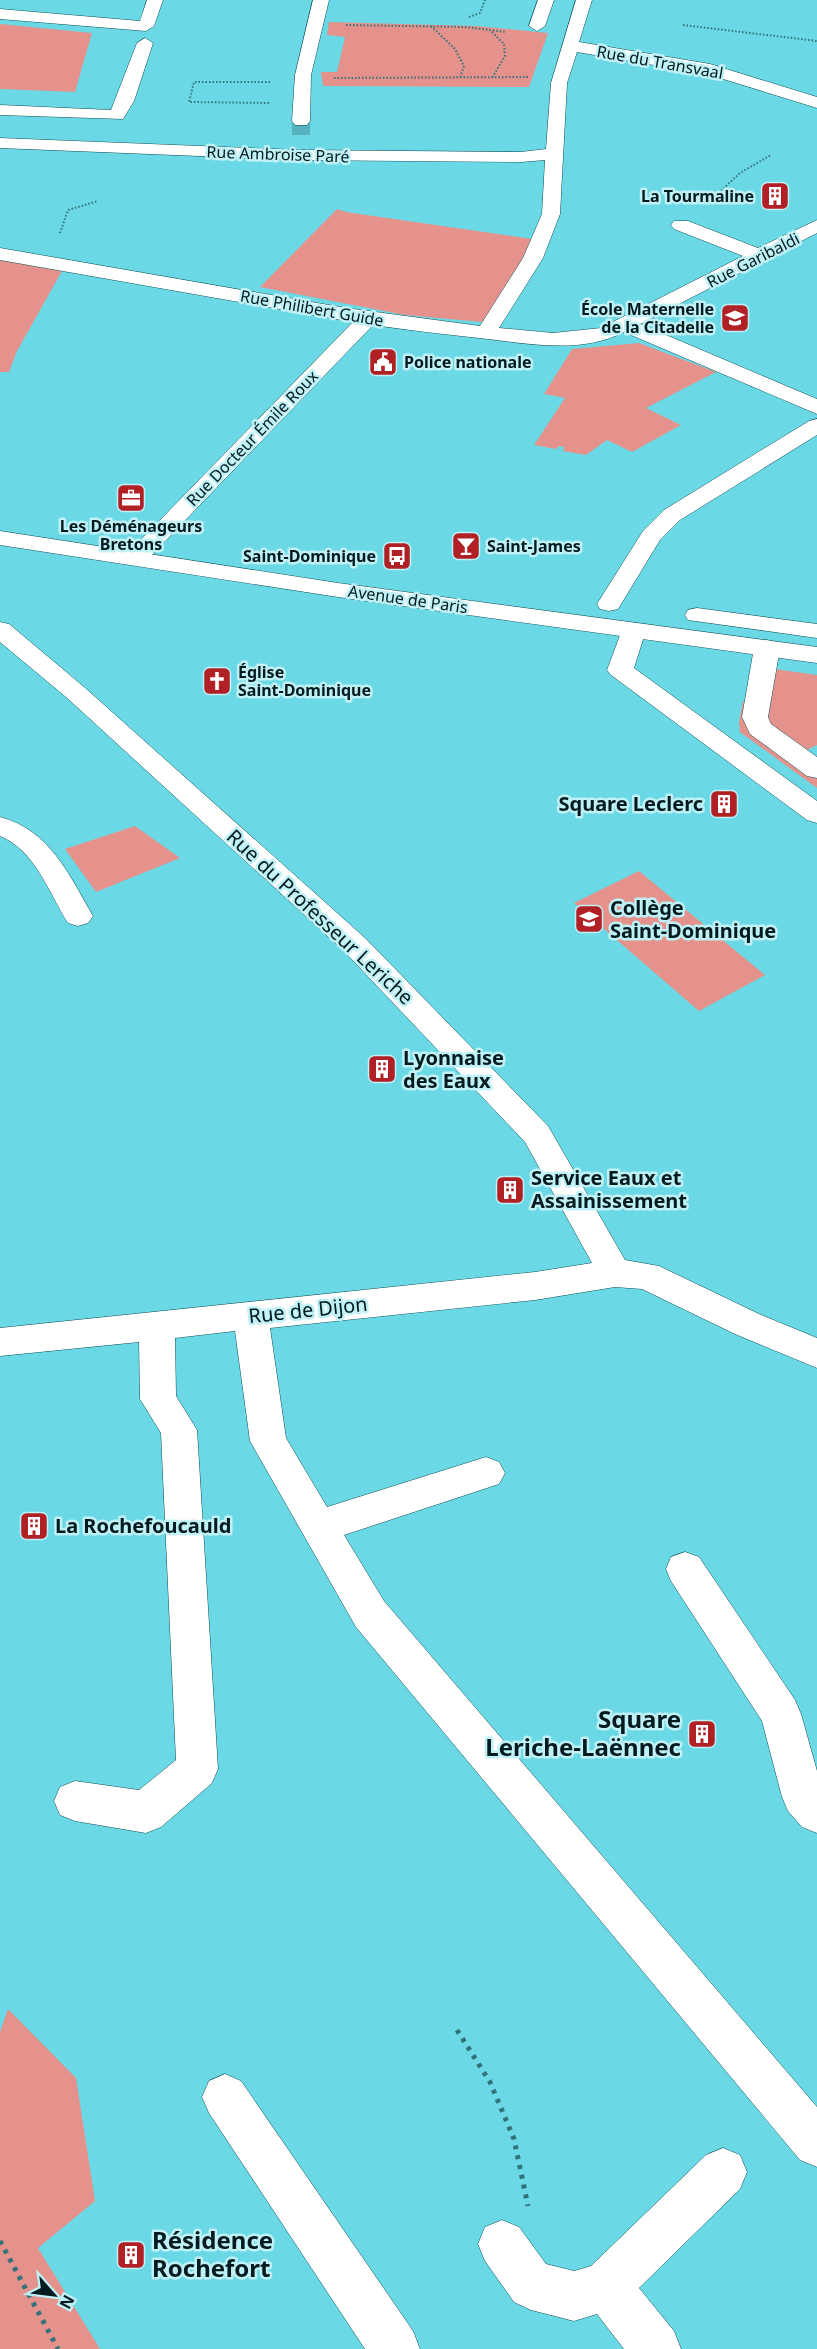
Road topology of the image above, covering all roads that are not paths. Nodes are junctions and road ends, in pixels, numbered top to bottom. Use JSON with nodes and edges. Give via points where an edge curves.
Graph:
{"nodes":[{"id":1,"x":155,"y":0,"type":"edge"},
{"id":2,"x":321,"y":0,"type":"edge"},
{"id":3,"x":546,"y":0,"type":"edge"},
{"id":4,"x":584,"y":0,"type":"edge"},
{"id":5,"x":0,"y":14,"type":"edge"},
{"id":6,"x":537,"y":26,"type":"dead end"},
{"id":7,"x":145,"y":43,"type":"dead end"},
{"id":8,"x":571,"y":46,"type":"junction"},
{"id":9,"x":0,"y":96,"type":"edge"},
{"id":10,"x":125,"y":101,"type":"junction"},
{"id":11,"x":817,"y":103,"type":"edge"},
{"id":12,"x":0,"y":110,"type":"edge"},
{"id":13,"x":0,"y":143,"type":"edge"},
{"id":14,"x":555,"y":154,"type":"junction"},
{"id":15,"x":298,"y":155,"type":"junction"},
{"id":16,"x":681,"y":225,"type":"dead end"},
{"id":17,"x":817,"y":226,"type":"edge"},
{"id":18,"x":0,"y":254,"type":"edge"},
{"id":19,"x":760,"y":256,"type":"junction"},
{"id":20,"x":367,"y":319,"type":"junction"},
{"id":21,"x":625,"y":325,"type":"junction"},
{"id":22,"x":486,"y":332,"type":"junction"},
{"id":23,"x":817,"y":407,"type":"edge"},
{"id":24,"x":817,"y":426,"type":"edge"},
{"id":25,"x":0,"y":520,"type":"edge"},
{"id":26,"x":0,"y":538,"type":"edge"},
{"id":27,"x":144,"y":550,"type":"junction"},
{"id":28,"x":284,"y":559,"type":"dead end"},
{"id":29,"x":616,"y":610,"type":"junction"},
{"id":30,"x":678,"y":613,"type":"dead end"},
{"id":31,"x":0,"y":628,"type":"edge"},
{"id":32,"x":817,"y":631,"type":"edge"},
{"id":33,"x":767,"y":648,"type":"junction"},
{"id":34,"x":817,"y":655,"type":"edge"},
{"id":35,"x":813,"y":761,"type":"edge"},
{"id":36,"x":817,"y":814,"type":"edge"},
{"id":37,"x":0,"y":826,"type":"edge"},
{"id":38,"x":78,"y":916,"type":"dead end"},
{"id":39,"x":615,"y":1273,"type":"junction"},
{"id":40,"x":251,"y":1316,"type":"junction"},
{"id":41,"x":157,"y":1326,"type":"junction"},
{"id":42,"x":0,"y":1342,"type":"edge"},
{"id":43,"x":817,"y":1353,"type":"edge"},
{"id":44,"x":486,"y":1473,"type":"dead end"},
{"id":45,"x":318,"y":1527,"type":"junction"},
{"id":46,"x":685,"y":1569,"type":"dead end"},
{"id":47,"x":75,"y":1800,"type":"dead end"},
{"id":48,"x":817,"y":1812,"type":"edge"},
{"id":49,"x":225,"y":2097,"type":"dead end"},
{"id":50,"x":817,"y":2143,"type":"edge"},
{"id":51,"x":723,"y":2172,"type":"dead end"},
{"id":52,"x":515,"y":2226,"type":"road end"},
{"id":53,"x":606,"y":2286,"type":"junction"},
{"id":54,"x":395,"y":2349,"type":"edge"},
{"id":55,"x":656,"y":2349,"type":"edge"}],
"edges":[{"from":1,"to":5,"type":"street","via":[[146,26]]},
{"from":2,"to":15,"type":"street","via":[[302,80]]},
{"from":3,"to":6,"type":"street"},
{"from":4,"to":8,"type":"street"},
{"from":7,"to":10,"type":"street"},
{"from":8,"to":11,"type":"street","name":"Rue du Transvaal","via":[[710,69]]},
{"from":8,"to":14,"type":"street","via":[[559,83]]},
{"from":9,"to":10,"type":"street"},
{"from":10,"to":12,"type":"street","via":[[117,115]]},
{"from":13,"to":15,"type":"street","name":"Rue Ambroise Paré"},
{"from":14,"to":15,"type":"street","name":"Rue Ambroise Paré"},
{"from":14,"to":22,"type":"street","via":[[551,214],[533,258]]},
{"from":16,"to":19,"type":"street"},
{"from":17,"to":19,"type":"street","name":"Rue Garibaldi"},
{"from":18,"to":20,"type":"street","name":"Rue Philibert Guide"},
{"from":19,"to":21,"type":"street","name":"Rue Garibaldi"},
{"from":20,"to":22,"type":"street","name":"Rue Philibert Guide"},
{"from":20,"to":27,"type":"street","name":"Rue Docteur Émile Roux"},
{"from":21,"to":22,"type":"street","name":"Rue Philibert Guide","via":[[596,336],[539,338]]},
{"from":21,"to":23,"type":"street"},
{"from":24,"to":29,"type":"street","via":[[672,515],[651,536]]},
{"from":25,"to":27,"type":"street","name":"Avenue de Paris"},
{"from":26,"to":27,"type":"street","name":"Avenue de Paris"},
{"from":27,"to":28,"type":"street","name":"Avenue de Paris"},
{"from":27,"to":29,"type":"street","name":"Avenue de Paris","via":[[338,590]]},
{"from":29,"to":33,"type":"street","name":"Avenue de Paris"},
{"from":29,"to":36,"type":"street","via":[[620,670]]},
{"from":30,"to":32,"type":"street"},
{"from":31,"to":39,"type":"street","name":"Rue du Professeur Leriche","via":[[355,945],[529,1125]]},
{"from":33,"to":34,"type":"street","name":"Avenue de Paris"},
{"from":33,"to":35,"type":"street","via":[[755,717],[759,728]]},
{"from":37,"to":38,"type":"street","via":[[24,837],[38,850]]},
{"from":39,"to":40,"type":"street","name":"Rue de Dijon","via":[[536,1286]]},
{"from":39,"to":43,"type":"street","name":"Rue de Dijon","via":[[647,1276]]},
{"from":40,"to":41,"type":"street","name":"Rue de Dijon"},
{"from":40,"to":45,"type":"street","via":[[268,1441]]},
{"from":41,"to":42,"type":"street","name":"Rue de Dijon"},
{"from":41,"to":47,"type":"street","via":[[158,1399],[179,1430],[197,1769],[146,1812]]},
{"from":44,"to":45,"type":"street"},
{"from":45,"to":50,"type":"street","via":[[370,1614]]},
{"from":46,"to":48,"type":"street","via":[[781,1714],[803,1797]]},
{"from":49,"to":54,"type":"street"},
{"from":51,"to":53,"type":"street"},
{"from":52,"to":53,"type":"street","via":[[531,2285],[574,2296]]},
{"from":53,"to":55,"type":"street"}]}
